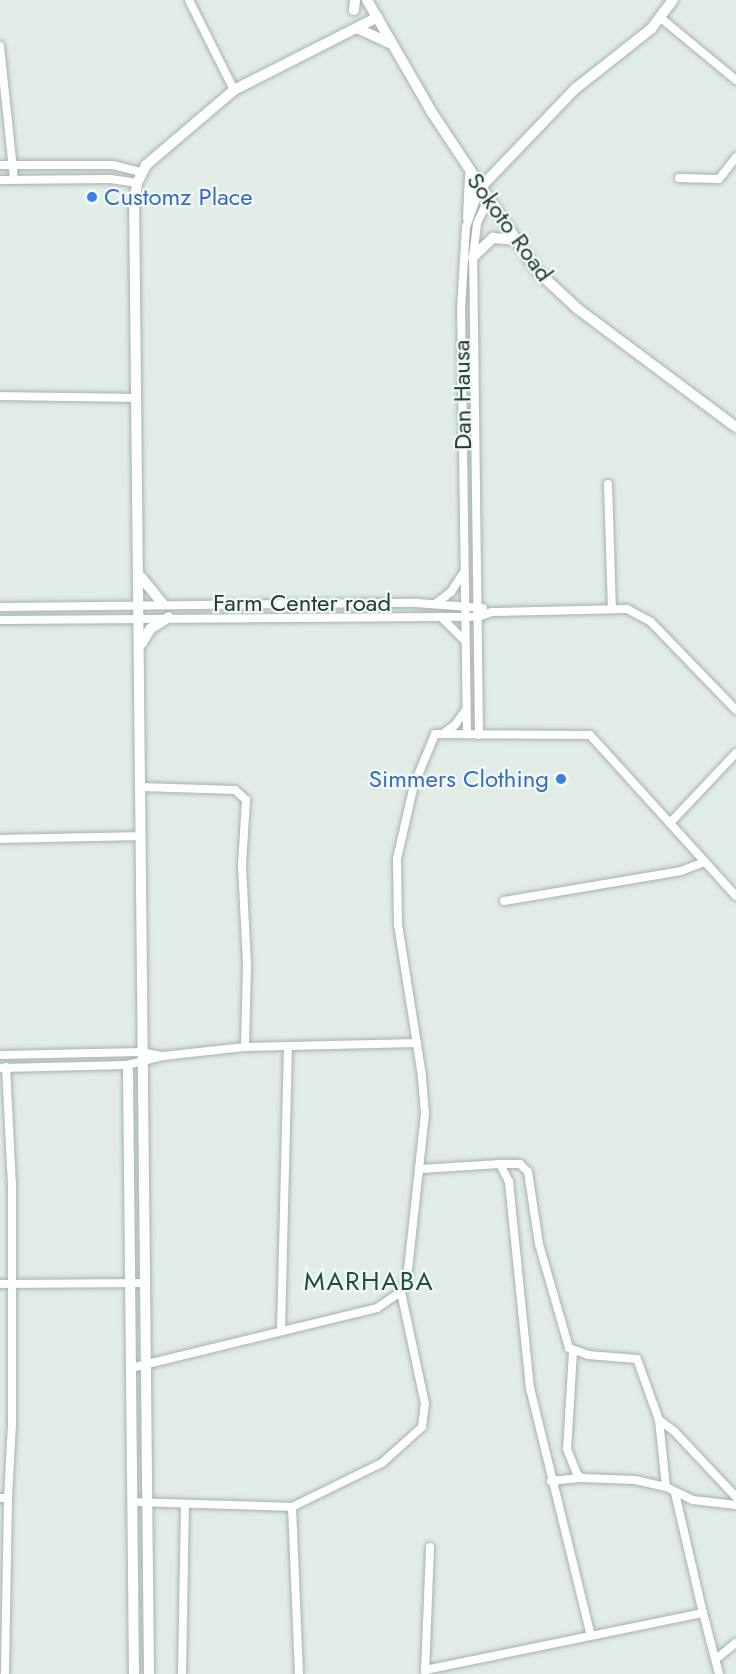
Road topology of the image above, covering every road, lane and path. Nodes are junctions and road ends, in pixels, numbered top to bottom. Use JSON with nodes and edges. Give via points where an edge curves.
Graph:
{"nodes":[{"id":1,"x":189,"y":0,"type":"edge"},
{"id":2,"x":367,"y":0,"type":"edge"},
{"id":3,"x":673,"y":0,"type":"edge"},
{"id":4,"x":378,"y":17,"type":"junction"},
{"id":5,"x":662,"y":19,"type":"junction"},
{"id":6,"x":357,"y":28,"type":"junction"},
{"id":7,"x":390,"y":44,"type":"junction"},
{"id":8,"x":0,"y":46,"type":"edge"},
{"id":9,"x":736,"y":80,"type":"edge"},
{"id":10,"x":234,"y":90,"type":"junction"},
{"id":11,"x":736,"y":158,"type":"edge"},
{"id":12,"x":0,"y":165,"type":"edge"},
{"id":13,"x":13,"y":165,"type":"junction"},
{"id":14,"x":141,"y":172,"type":"junction"},
{"id":15,"x":470,"y":172,"type":"junction"},
{"id":16,"x":496,"y":174,"type":"junction"},
{"id":17,"x":679,"y":178,"type":"dead end"},
{"id":18,"x":14,"y":179,"type":"junction"},
{"id":19,"x":0,"y":180,"type":"edge"},
{"id":20,"x":137,"y":183,"type":"junction"},
{"id":21,"x":480,"y":188,"type":"junction"},
{"id":22,"x":488,"y":200,"type":"junction"},
{"id":23,"x":468,"y":218,"type":"junction"},
{"id":24,"x":514,"y":240,"type":"junction"},
{"id":25,"x":473,"y":257,"type":"junction"},
{"id":26,"x":0,"y":396,"type":"edge"},
{"id":27,"x":136,"y":398,"type":"junction"},
{"id":28,"x":736,"y":427,"type":"edge"},
{"id":29,"x":608,"y":484,"type":"dead end"},
{"id":30,"x":465,"y":571,"type":"junction"},
{"id":31,"x":139,"y":572,"type":"junction"},
{"id":32,"x":140,"y":604,"type":"junction"},
{"id":33,"x":163,"y":604,"type":"junction"},
{"id":34,"x":435,"y":604,"type":"junction"},
{"id":35,"x":465,"y":605,"type":"junction"},
{"id":36,"x":478,"y":606,"type":"junction"},
{"id":37,"x":0,"y":607,"type":"edge"},
{"id":38,"x":612,"y":608,"type":"junction"},
{"id":39,"x":492,"y":612,"type":"junction"},
{"id":40,"x":441,"y":616,"type":"junction"},
{"id":41,"x":169,"y":617,"type":"junction"},
{"id":42,"x":465,"y":617,"type":"junction"},
{"id":43,"x":478,"y":617,"type":"junction"},
{"id":44,"x":141,"y":619,"type":"junction"},
{"id":45,"x":0,"y":620,"type":"edge"},
{"id":46,"x":465,"y":641,"type":"junction"},
{"id":47,"x":140,"y":649,"type":"junction"},
{"id":48,"x":466,"y":710,"type":"junction"},
{"id":49,"x":736,"y":710,"type":"edge"},
{"id":50,"x":443,"y":733,"type":"junction"},
{"id":51,"x":467,"y":734,"type":"junction"},
{"id":52,"x":479,"y":735,"type":"junction"},
{"id":53,"x":736,"y":753,"type":"edge"},
{"id":54,"x":141,"y":787,"type":"junction"},
{"id":55,"x":670,"y":823,"type":"junction"},
{"id":56,"x":141,"y":836,"type":"junction"},
{"id":57,"x":0,"y":839,"type":"edge"},
{"id":58,"x":704,"y":862,"type":"junction"},
{"id":59,"x":736,"y":896,"type":"edge"},
{"id":60,"x":504,"y":901,"type":"dead end"},
{"id":61,"x":417,"y":1043,"type":"junction"},
{"id":62,"x":288,"y":1046,"type":"junction"},
{"id":63,"x":246,"y":1047,"type":"junction"},
{"id":64,"x":0,"y":1054,"type":"edge"},
{"id":65,"x":141,"y":1057,"type":"junction"},
{"id":66,"x":3,"y":1068,"type":"edge"},
{"id":67,"x":128,"y":1071,"type":"dead end"},
{"id":68,"x":500,"y":1164,"type":"junction"},
{"id":69,"x":421,"y":1169,"type":"junction"},
{"id":70,"x":131,"y":1283,"type":"junction"},
{"id":71,"x":144,"y":1283,"type":"junction"},
{"id":72,"x":0,"y":1284,"type":"edge"},
{"id":73,"x":10,"y":1284,"type":"junction"},
{"id":74,"x":401,"y":1292,"type":"junction"},
{"id":75,"x":281,"y":1331,"type":"junction"},
{"id":76,"x":573,"y":1352,"type":"junction"},
{"id":77,"x":144,"y":1366,"type":"junction"},
{"id":78,"x":131,"y":1368,"type":"junction"},
{"id":79,"x":659,"y":1420,"type":"junction"},
{"id":80,"x":582,"y":1478,"type":"junction"},
{"id":81,"x":551,"y":1481,"type":"junction"},
{"id":82,"x":666,"y":1487,"type":"junction"},
{"id":83,"x":675,"y":1493,"type":"junction"},
{"id":84,"x":736,"y":1497,"type":"edge"},
{"id":85,"x":4,"y":1498,"type":"edge"},
{"id":86,"x":134,"y":1502,"type":"junction"},
{"id":87,"x":147,"y":1503,"type":"junction"},
{"id":88,"x":184,"y":1504,"type":"junction"},
{"id":89,"x":736,"y":1505,"type":"edge"},
{"id":90,"x":292,"y":1507,"type":"junction"},
{"id":91,"x":430,"y":1547,"type":"dead end"},
{"id":92,"x":703,"y":1613,"type":"junction"},
{"id":93,"x":591,"y":1636,"type":"junction"},
{"id":94,"x":736,"y":1643,"type":"edge"},
{"id":95,"x":716,"y":1659,"type":"junction"},
{"id":96,"x":425,"y":1672,"type":"edge"},
{"id":97,"x":5,"y":1674,"type":"edge"},
{"id":98,"x":134,"y":1674,"type":"edge"},
{"id":99,"x":149,"y":1674,"type":"edge"},
{"id":100,"x":182,"y":1674,"type":"edge"},
{"id":101,"x":299,"y":1674,"type":"edge"},
{"id":102,"x":719,"y":1674,"type":"edge"}],
"edges":[{"from":1,"to":10,"type":"street"},
{"from":2,"to":4,"type":"street","name":"Sokoto Road"},
{"from":3,"to":5,"type":"street"},
{"from":4,"to":6,"type":"street"},
{"from":4,"to":7,"type":"street","name":"Sokoto Road"},
{"from":5,"to":9,"type":"street"},
{"from":5,"to":16,"type":"street","via":[[575,89]]},
{"from":6,"to":7,"type":"street"},
{"from":6,"to":10,"type":"street"},
{"from":7,"to":15,"type":"street","name":"Sokoto Road"},
{"from":8,"to":13,"type":"street"},
{"from":10,"to":14,"type":"street"},
{"from":11,"to":17,"type":"street","via":[[719,179]]},
{"from":12,"to":13,"type":"street"},
{"from":13,"to":14,"type":"street","via":[[114,165]]},
{"from":13,"to":18,"type":"street"},
{"from":14,"to":20,"type":"street"},
{"from":15,"to":21,"type":"street","name":"Sokoto Road"},
{"from":15,"to":23,"type":"street"},
{"from":16,"to":21,"type":"street"},
{"from":16,"to":22,"type":"street"},
{"from":18,"to":19,"type":"street"},
{"from":18,"to":20,"type":"street","via":[[110,179]]},
{"from":20,"to":27,"type":"street"},
{"from":21,"to":22,"type":"street","name":"Sokoto Road"},
{"from":21,"to":23,"type":"street","name":"Dan Hausa"},
{"from":22,"to":24,"type":"street","name":"Sokoto Road"},
{"from":22,"to":25,"type":"street","name":"Dan Hausa","via":[[477,223]]},
{"from":23,"to":30,"type":"street","name":"Dan Hausa","via":[[461,310]]},
{"from":24,"to":25,"type":"street","via":[[493,238]]},
{"from":24,"to":28,"type":"street","name":"Sokoto Road","via":[[537,272],[578,309]]},
{"from":25,"to":36,"type":"street","name":"Dan Hausa"},
{"from":26,"to":27,"type":"street"},
{"from":27,"to":31,"type":"street"},
{"from":29,"to":38,"type":"street"},
{"from":30,"to":34,"type":"street","via":[[451,592]]},
{"from":30,"to":35,"type":"street","name":"Dan Hausa"},
{"from":31,"to":32,"type":"street"},
{"from":31,"to":33,"type":"street"},
{"from":32,"to":33,"type":"street","name":"Farm Center road"},
{"from":32,"to":37,"type":"street","name":"Farm Center road"},
{"from":32,"to":44,"type":"street"},
{"from":33,"to":34,"type":"street","name":"Farm Center road"},
{"from":34,"to":35,"type":"street","name":"Farm Center road"},
{"from":35,"to":36,"type":"street","name":"Farm Center road"},
{"from":35,"to":42,"type":"street","name":"Dan Hausa"},
{"from":36,"to":39,"type":"street","name":"Farm Center road"},
{"from":36,"to":43,"type":"street","name":"Dan Hausa"},
{"from":38,"to":39,"type":"street"},
{"from":38,"to":49,"type":"street","via":[[638,612],[651,622]]},
{"from":39,"to":43,"type":"street"},
{"from":40,"to":41,"type":"street"},
{"from":40,"to":42,"type":"street"},
{"from":40,"to":46,"type":"street"},
{"from":41,"to":44,"type":"street"},
{"from":41,"to":47,"type":"street","via":[[146,633]]},
{"from":42,"to":43,"type":"street"},
{"from":42,"to":46,"type":"street","name":"Dan Hausa"},
{"from":43,"to":52,"type":"street","name":"Dan Hausa"},
{"from":44,"to":45,"type":"street"},
{"from":44,"to":47,"type":"street"},
{"from":46,"to":48,"type":"street","name":"Dan Hausa"},
{"from":47,"to":54,"type":"street"},
{"from":48,"to":50,"type":"street","via":[[456,725]]},
{"from":48,"to":51,"type":"street","name":"Dan Hausa"},
{"from":50,"to":51,"type":"street"},
{"from":50,"to":61,"type":"street","via":[[435,734],[429,742],[397,859],[398,925]]},
{"from":51,"to":52,"type":"street"},
{"from":52,"to":55,"type":"street","via":[[590,735]]},
{"from":53,"to":55,"type":"street"},
{"from":54,"to":56,"type":"street"},
{"from":54,"to":63,"type":"street","via":[[235,790],[246,800],[242,865]]},
{"from":55,"to":58,"type":"street"},
{"from":56,"to":57,"type":"street"},
{"from":56,"to":65,"type":"street"},
{"from":58,"to":59,"type":"street"},
{"from":58,"to":60,"type":"street","via":[[681,871]]},
{"from":61,"to":62,"type":"street"},
{"from":61,"to":69,"type":"street","via":[[424,1113]]},
{"from":62,"to":63,"type":"street"},
{"from":62,"to":75,"type":"street"},
{"from":63,"to":65,"type":"street"},
{"from":64,"to":65,"type":"street"},
{"from":65,"to":66,"type":"street"},
{"from":65,"to":71,"type":"street"},
{"from":66,"to":73,"type":"street","via":[[12,1184]]},
{"from":67,"to":70,"type":"street"},
{"from":68,"to":69,"type":"street"},
{"from":68,"to":76,"type":"street","via":[[520,1164],[528,1172],[539,1244],[565,1341]]},
{"from":68,"to":81,"type":"street","via":[[509,1182],[530,1388]]},
{"from":69,"to":74,"type":"street","via":[[407,1279]]},
{"from":70,"to":71,"type":"street"},
{"from":70,"to":73,"type":"street"},
{"from":70,"to":78,"type":"street"},
{"from":71,"to":77,"type":"street"},
{"from":72,"to":73,"type":"street"},
{"from":73,"to":85,"type":"street","via":[[12,1424]]},
{"from":74,"to":75,"type":"street","via":[[377,1308]]},
{"from":74,"to":90,"type":"street","via":[[425,1404],[422,1426],[382,1462]]},
{"from":75,"to":77,"type":"street"},
{"from":76,"to":79,"type":"street","via":[[637,1359]]},
{"from":76,"to":80,"type":"street","via":[[567,1449],[572,1466]]},
{"from":77,"to":78,"type":"street"},
{"from":77,"to":87,"type":"street"},
{"from":78,"to":86,"type":"street"},
{"from":79,"to":82,"type":"street"},
{"from":79,"to":84,"type":"street"},
{"from":80,"to":81,"type":"street"},
{"from":80,"to":82,"type":"street","via":[[619,1478]]},
{"from":81,"to":93,"type":"street"},
{"from":82,"to":83,"type":"street"},
{"from":83,"to":89,"type":"street","via":[[693,1500]]},
{"from":83,"to":92,"type":"street"},
{"from":85,"to":97,"type":"street"},
{"from":86,"to":87,"type":"street"},
{"from":86,"to":98,"type":"street"},
{"from":87,"to":88,"type":"street"},
{"from":87,"to":99,"type":"street"},
{"from":88,"to":90,"type":"street"},
{"from":88,"to":100,"type":"street"},
{"from":90,"to":101,"type":"street"},
{"from":91,"to":96,"type":"street"},
{"from":92,"to":93,"type":"street"},
{"from":92,"to":95,"type":"street"},
{"from":93,"to":96,"type":"street"},
{"from":94,"to":95,"type":"street"},
{"from":95,"to":102,"type":"street"}]}
